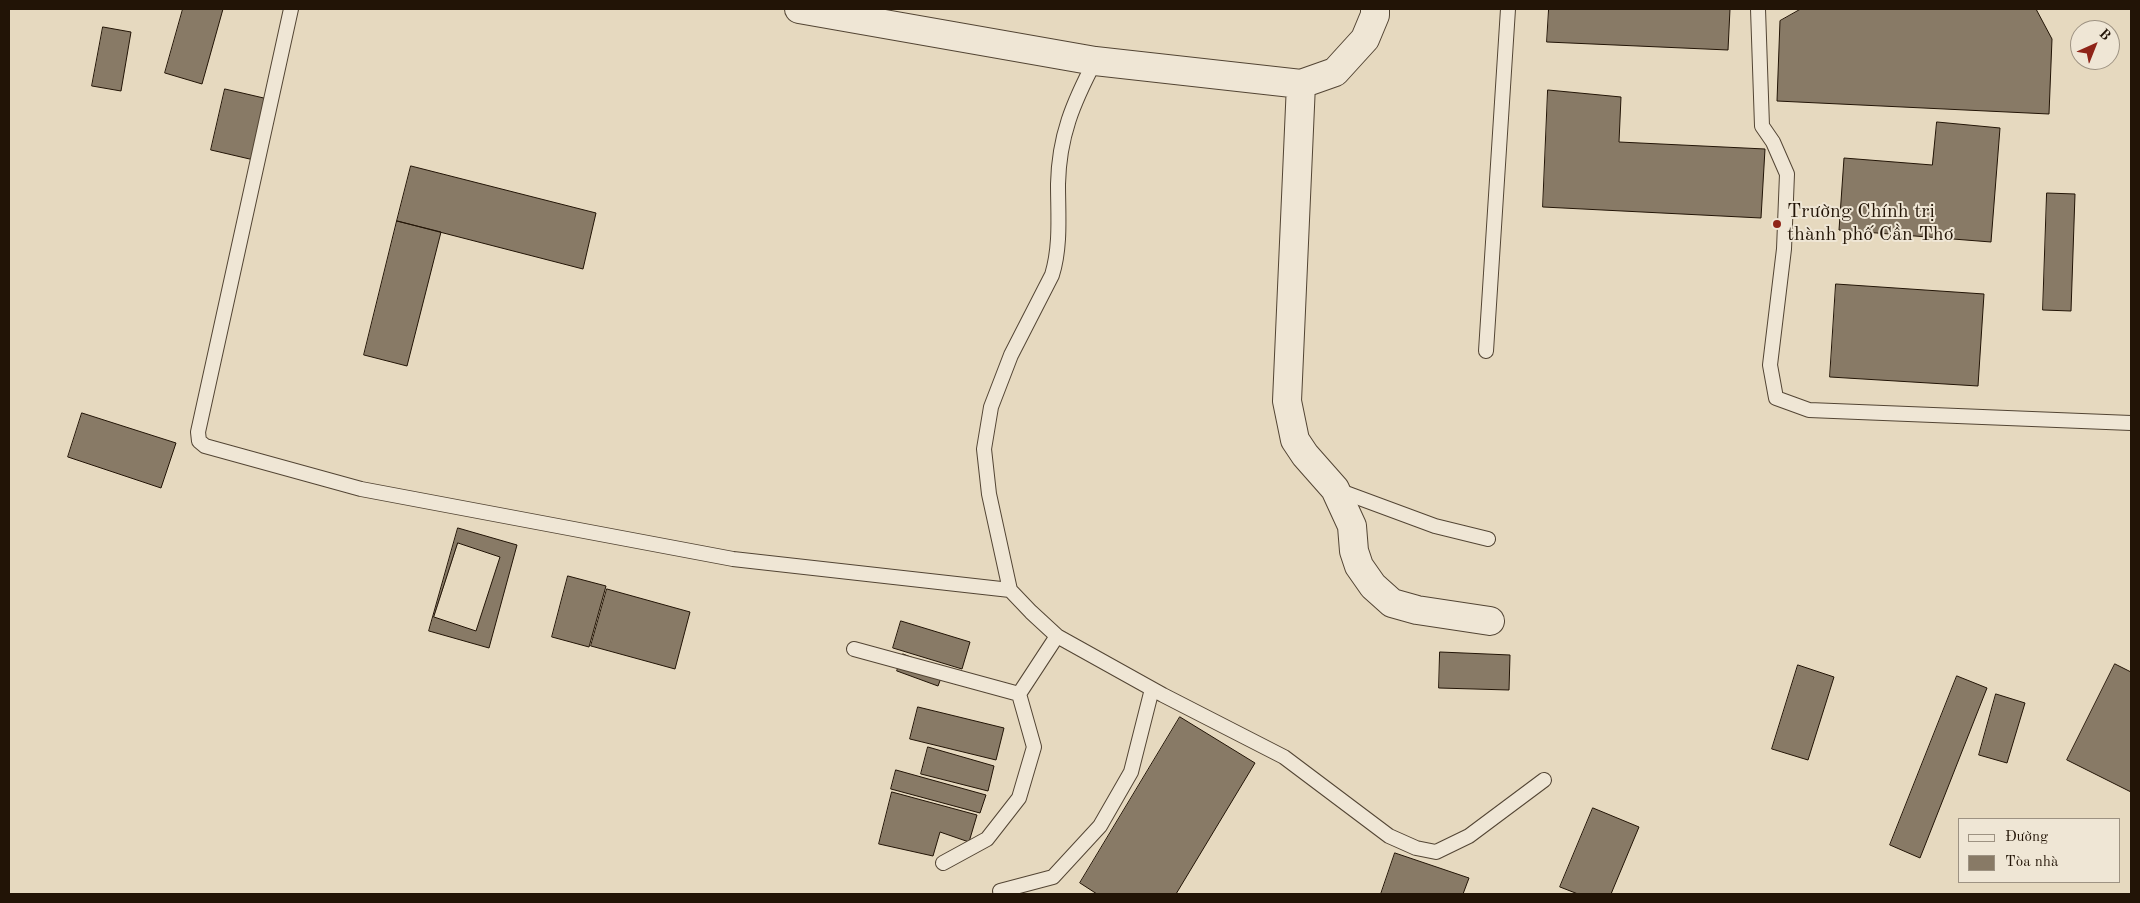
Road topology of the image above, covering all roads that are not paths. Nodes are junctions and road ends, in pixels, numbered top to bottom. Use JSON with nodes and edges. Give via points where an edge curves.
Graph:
{"nodes":[{"id":1,"x":292,"y":9,"type":"edge"},
{"id":2,"x":799,"y":9,"type":"edge"},
{"id":3,"x":1375,"y":9,"type":"edge"},
{"id":4,"x":1508,"y":9,"type":"edge"},
{"id":5,"x":1758,"y":9,"type":"edge"},
{"id":6,"x":1095,"y":61,"type":"junction"},
{"id":7,"x":1301,"y":84,"type":"junction"},
{"id":8,"x":1486,"y":351,"type":"dead end"},
{"id":9,"x":2131,"y":423,"type":"edge"},
{"id":10,"x":1335,"y":489,"type":"junction"},
{"id":11,"x":1488,"y":540,"type":"dead end"},
{"id":12,"x":1010,"y":590,"type":"junction"},
{"id":13,"x":1490,"y":622,"type":"dead end"},
{"id":14,"x":1057,"y":636,"type":"junction"},
{"id":15,"x":854,"y":650,"type":"dead end"},
{"id":16,"x":1152,"y":689,"type":"junction"},
{"id":17,"x":1019,"y":694,"type":"junction"},
{"id":18,"x":1544,"y":780,"type":"dead end"},
{"id":19,"x":943,"y":863,"type":"dead end"},
{"id":20,"x":1000,"y":891,"type":"dead end"}],
"edges":[{"from":1,"to":12,"type":"lane","via":[[198,432],[199,441],[205,446],[361,489],[733,559]]},
{"from":2,"to":6,"type":"street"},
{"from":3,"to":7,"type":"street","via":[[1365,39],[1335,72]]},
{"from":4,"to":8,"type":"lane"},
{"from":5,"to":9,"type":"lane","via":[[1762,126],[1787,174],[1784,249],[1770,365],[1776,398],[1809,410]]},
{"from":6,"to":7,"type":"street"},
{"from":6,"to":12,"type":"lane","via":[[1062,137],[1056,261],[1052,275],[1010,355],[991,407],[984,449],[989,494]]},
{"from":7,"to":10,"type":"street","via":[[1287,402],[1295,440]]},
{"from":10,"to":11,"type":"lane","via":[[1435,526]]},
{"from":10,"to":13,"type":"street","via":[[1352,526],[1359,566],[1373,586],[1392,604]]},
{"from":12,"to":14,"type":"lane"},
{"from":14,"to":16,"type":"lane"},
{"from":14,"to":17,"type":"lane"},
{"from":15,"to":17,"type":"lane"},
{"from":16,"to":18,"type":"lane","via":[[1284,758],[1389,836],[1416,848],[1436,852],[1469,836]]},
{"from":16,"to":20,"type":"lane","via":[[1132,772],[1100,826],[1053,877]]},
{"from":17,"to":19,"type":"lane","via":[[1034,747],[1019,798],[987,839]]}]}
